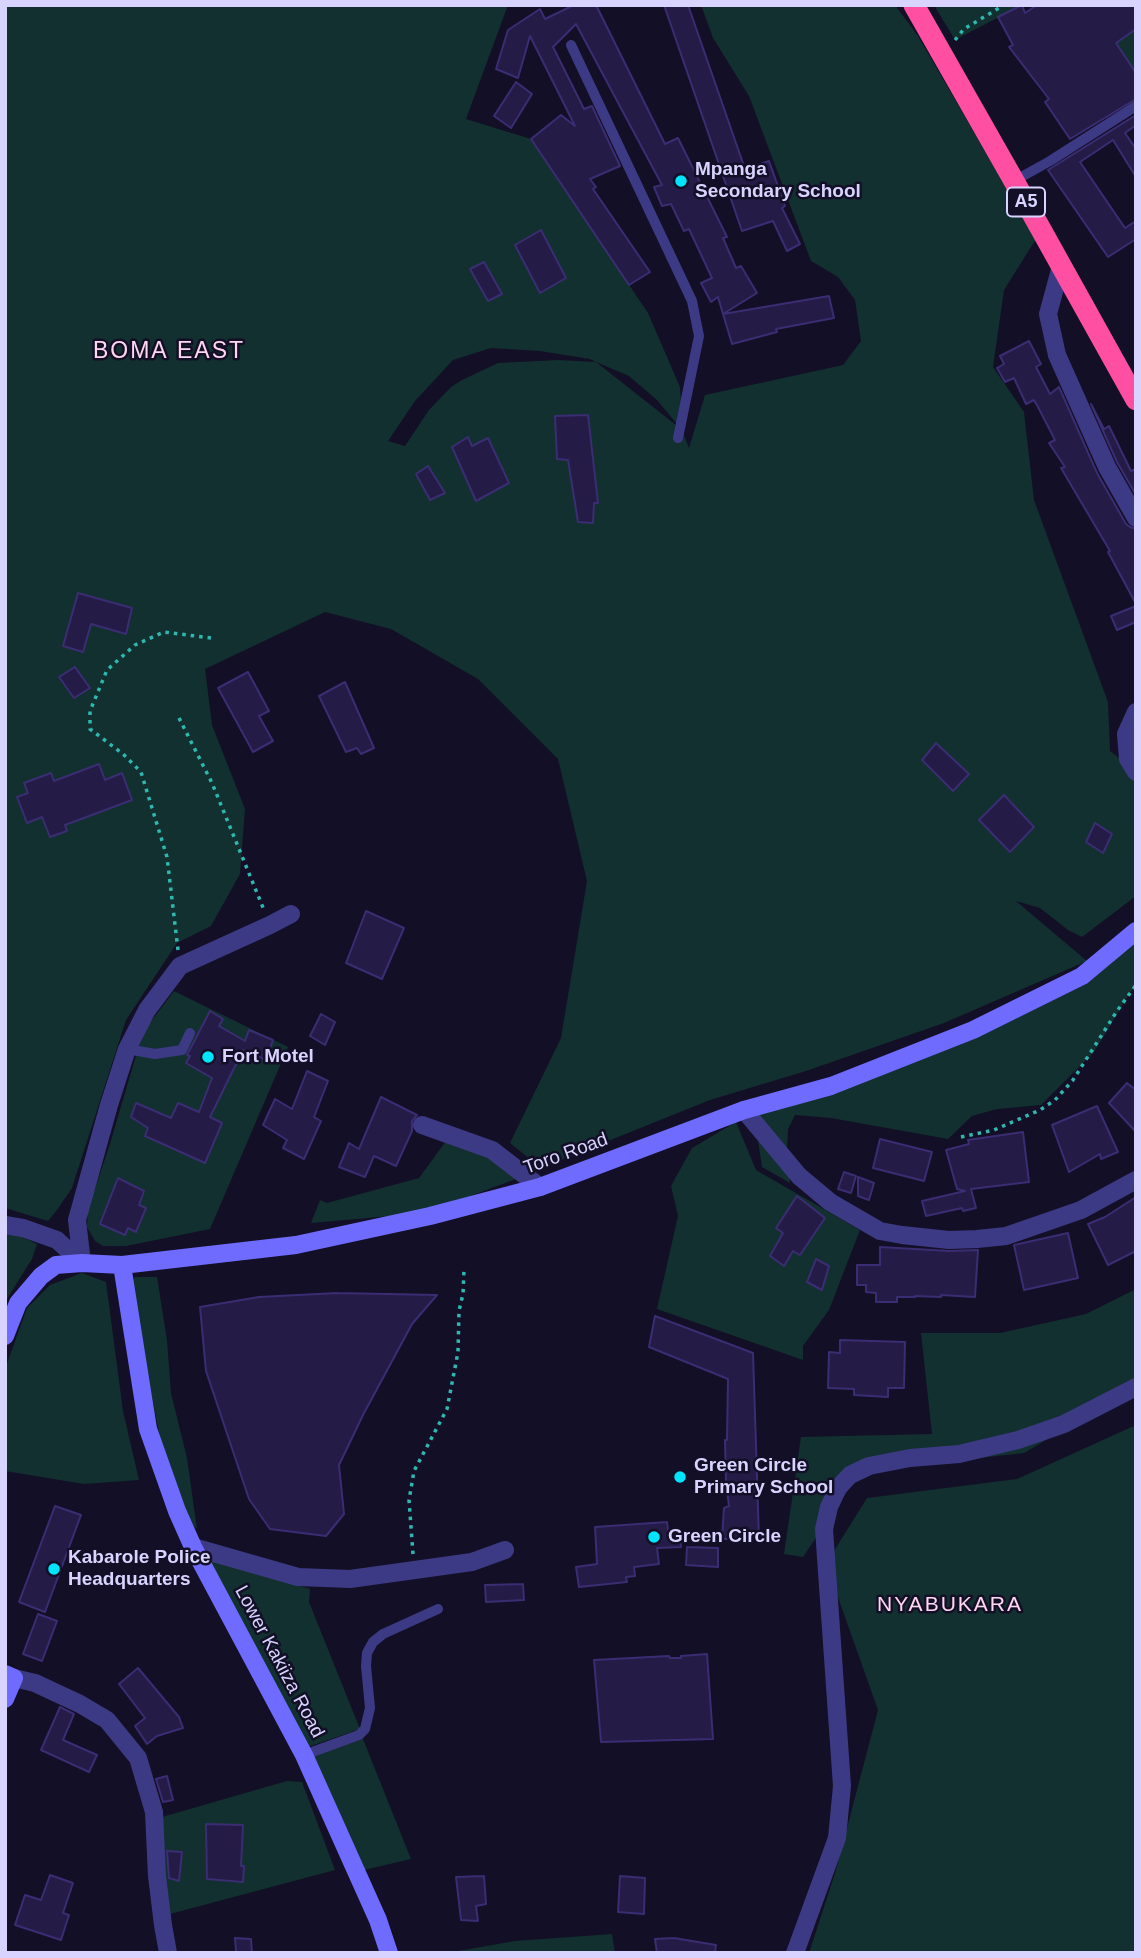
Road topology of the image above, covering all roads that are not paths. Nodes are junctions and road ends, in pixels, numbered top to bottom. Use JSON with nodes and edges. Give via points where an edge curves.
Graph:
{"nodes":[{"id":1,"x":914,"y":5,"type":"edge"},
{"id":2,"x":571,"y":45,"type":"dead end"},
{"id":3,"x":1136,"y":106,"type":"edge"},
{"id":4,"x":1014,"y":181,"type":"junction"},
{"id":5,"x":1061,"y":265,"type":"junction"},
{"id":6,"x":1136,"y":400,"type":"edge"},
{"id":7,"x":678,"y":438,"type":"dead end"},
{"id":8,"x":1136,"y":518,"type":"edge"},
{"id":9,"x":1136,"y":712,"type":"edge"},
{"id":10,"x":1136,"y":772,"type":"edge"},
{"id":11,"x":291,"y":914,"type":"dead end"},
{"id":12,"x":1136,"y":931,"type":"edge"},
{"id":13,"x":190,"y":1033,"type":"dead end"},
{"id":14,"x":127,"y":1049,"type":"junction"},
{"id":15,"x":744,"y":1110,"type":"junction"},
{"id":16,"x":422,"y":1125,"type":"dead end"},
{"id":17,"x":1136,"y":1181,"type":"edge"},
{"id":18,"x":540,"y":1187,"type":"junction"},
{"id":19,"x":5,"y":1225,"type":"edge"},
{"id":20,"x":82,"y":1263,"type":"junction"},
{"id":21,"x":122,"y":1265,"type":"junction"},
{"id":22,"x":5,"y":1336,"type":"edge"},
{"id":23,"x":1136,"y":1387,"type":"edge"},
{"id":24,"x":193,"y":1547,"type":"junction"},
{"id":25,"x":505,"y":1550,"type":"dead end"},
{"id":26,"x":438,"y":1609,"type":"dead end"},
{"id":27,"x":10,"y":1676,"type":"edge"},
{"id":28,"x":5,"y":1699,"type":"edge"},
{"id":29,"x":304,"y":1755,"type":"junction"},
{"id":30,"x":168,"y":1953,"type":"edge"},
{"id":31,"x":389,"y":1953,"type":"edge"},
{"id":32,"x":795,"y":1953,"type":"edge"}],
"edges":[{"from":1,"to":4,"type":"highway","number":"A5"},
{"from":2,"to":7,"type":"lane","via":[[692,301],[699,336]]},
{"from":3,"to":4,"type":"lane"},
{"from":4,"to":5,"type":"highway","number":"A5"},
{"from":5,"to":6,"type":"highway","number":"A5"},
{"from":5,"to":8,"type":"street","via":[[1048,314],[1057,355],[1107,467]]},
{"from":9,"to":10,"type":"street","via":[[1126,734],[1128,760]]},
{"from":11,"to":14,"type":"street","via":[[180,966],[147,1010]]},
{"from":12,"to":15,"type":"main road","name":"Toro Road","via":[[1082,975],[973,1030],[831,1086]]},
{"from":13,"to":14,"type":"lane","via":[[182,1050],[155,1054]]},
{"from":14,"to":20,"type":"street","via":[[77,1220]]},
{"from":15,"to":17,"type":"street","via":[[799,1177],[830,1202],[880,1231],[902,1235],[949,1240],[1006,1236],[1081,1210]]},
{"from":15,"to":18,"type":"main road","name":"Toro Road"},
{"from":16,"to":18,"type":"street","via":[[492,1150]]},
{"from":18,"to":21,"type":"main road","name":"Toro Road","via":[[296,1245]]},
{"from":19,"to":20,"type":"street","via":[[57,1240]]},
{"from":20,"to":21,"type":"main road","name":"Toro Road"},
{"from":20,"to":22,"type":"main road","name":"Toro Road","via":[[56,1265],[41,1276],[18,1303]]},
{"from":21,"to":24,"type":"main road","name":"Lower Kakiiza Road","via":[[148,1429]]},
{"from":23,"to":32,"type":"street","via":[[1064,1424],[1029,1436],[959,1454],[869,1466],[850,1475],[838,1488],[824,1529],[842,1786],[837,1838]]},
{"from":24,"to":25,"type":"street","via":[[298,1577],[350,1578],[472,1562]]},
{"from":24,"to":29,"type":"main road","name":"Lower Kakiiza Road"},
{"from":26,"to":29,"type":"lane","via":[[373,1642],[367,1653],[370,1708],[365,1730]]},
{"from":27,"to":28,"type":"main road"},
{"from":27,"to":30,"type":"street","via":[[36,1683],[107,1720],[138,1758],[153,1812]]},
{"from":29,"to":31,"type":"main road","name":"Lower Kakiiza Road"}]}
